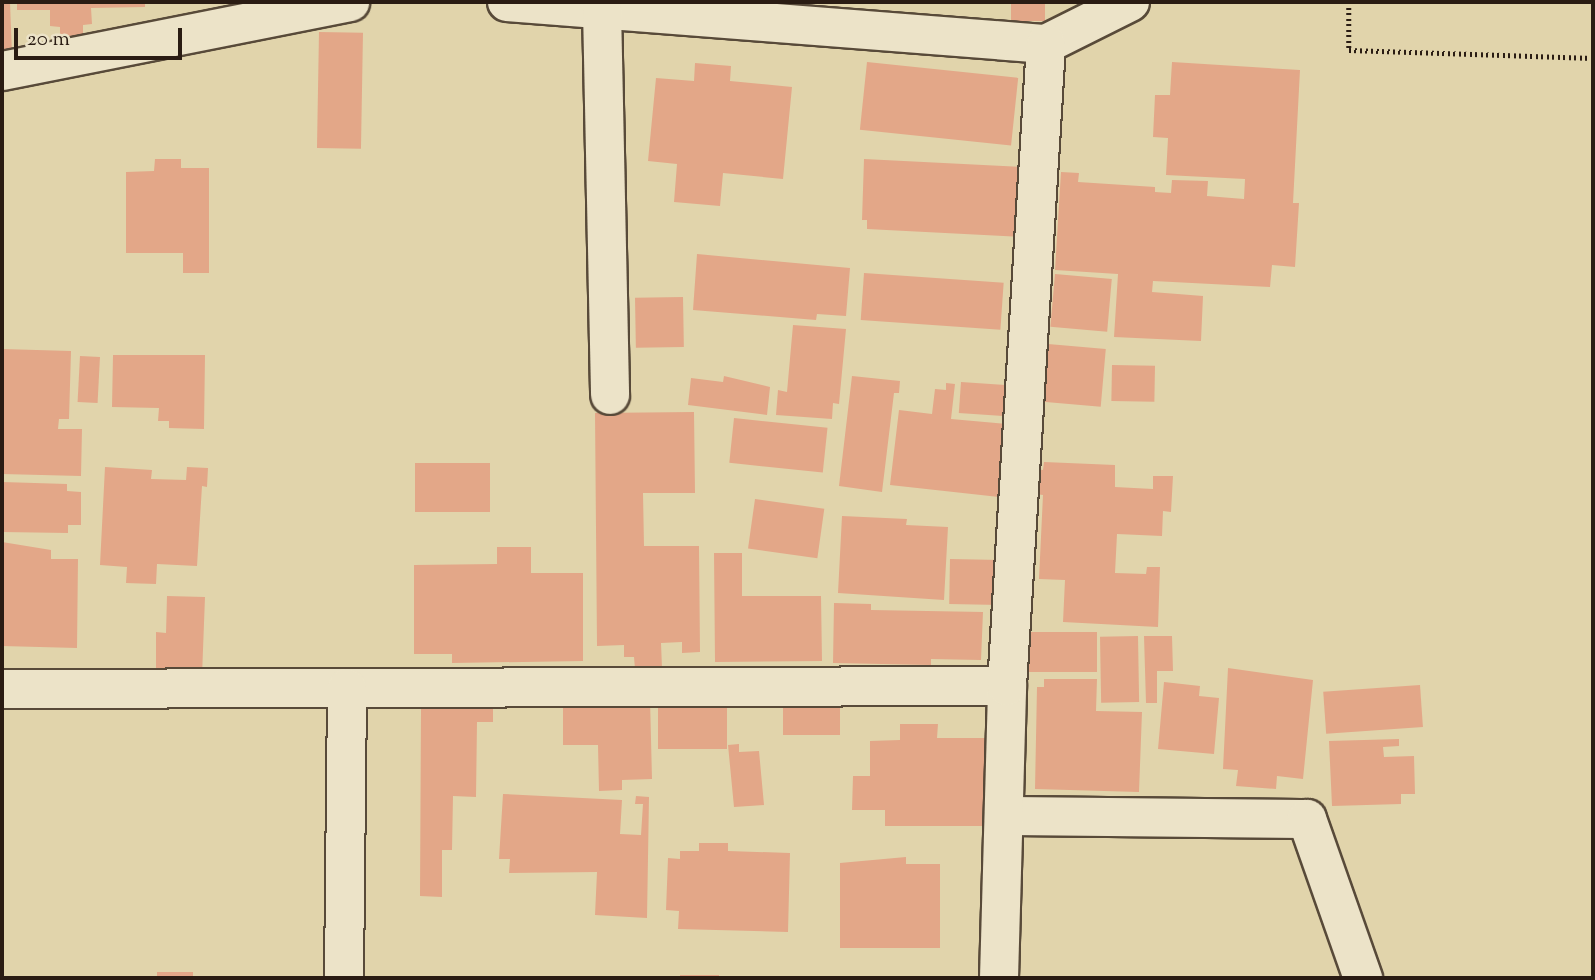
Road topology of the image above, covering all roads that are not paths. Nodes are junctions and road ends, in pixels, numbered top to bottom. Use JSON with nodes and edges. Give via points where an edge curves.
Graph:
{"nodes":[{"id":1,"x":350,"y":2,"type":"edge"},
{"id":2,"x":507,"y":2,"type":"edge"},
{"id":3,"x":1130,"y":2,"type":"edge"},
{"id":4,"x":602,"y":9,"type":"junction"},
{"id":5,"x":1046,"y":44,"type":"junction"},
{"id":6,"x":2,"y":71,"type":"edge"},
{"id":7,"x":610,"y":395,"type":"dead end"},
{"id":8,"x":1007,"y":686,"type":"junction"},
{"id":9,"x":347,"y":688,"type":"junction"},
{"id":10,"x":2,"y":689,"type":"edge"},
{"id":11,"x":1006,"y":816,"type":"junction"},
{"id":12,"x":344,"y":978,"type":"edge"},
{"id":13,"x":999,"y":978,"type":"edge"},
{"id":14,"x":1363,"y":978,"type":"edge"}],
"edges":[{"from":1,"to":6,"type":"street"},
{"from":2,"to":4,"type":"street"},
{"from":3,"to":5,"type":"street"},
{"from":4,"to":5,"type":"street"},
{"from":4,"to":7,"type":"street"},
{"from":5,"to":8,"type":"street"},
{"from":8,"to":9,"type":"street"},
{"from":8,"to":11,"type":"street"},
{"from":9,"to":10,"type":"street"},
{"from":9,"to":12,"type":"street"},
{"from":11,"to":13,"type":"street"},
{"from":11,"to":14,"type":"street","via":[[1307,819]]}]}
